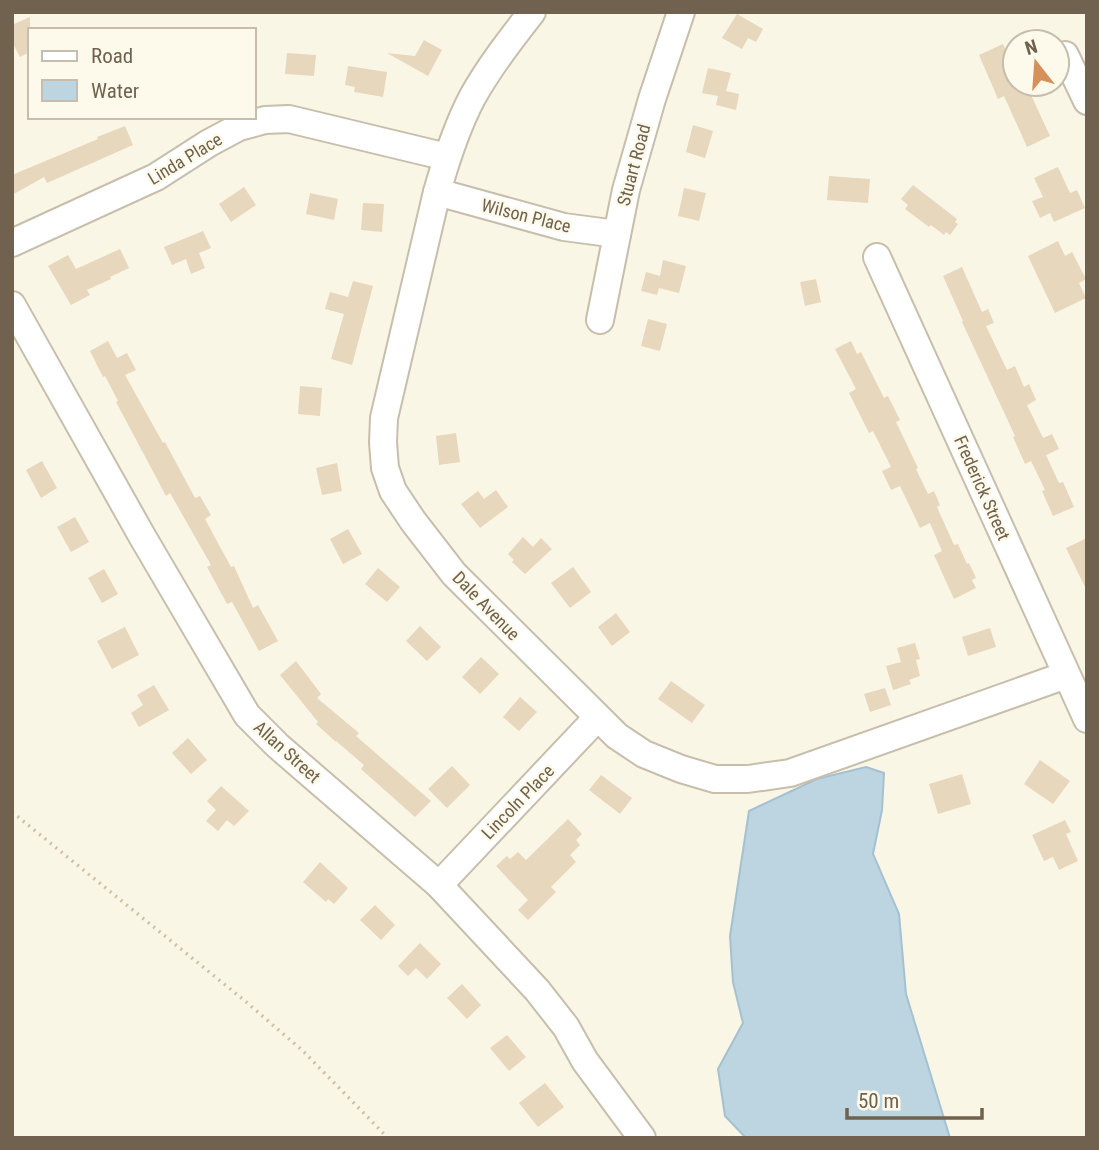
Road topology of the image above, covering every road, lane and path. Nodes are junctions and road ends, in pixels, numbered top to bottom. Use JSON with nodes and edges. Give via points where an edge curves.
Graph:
{"nodes":[{"id":1,"x":532,"y":12,"type":"edge"},
{"id":2,"x":681,"y":12,"type":"edge"},
{"id":3,"x":1071,"y":68,"type":"edge"},
{"id":4,"x":1087,"y":101,"type":"edge"},
{"id":5,"x":447,"y":157,"type":"junction"},
{"id":6,"x":437,"y":192,"type":"junction"},
{"id":7,"x":617,"y":234,"type":"junction"},
{"id":8,"x":12,"y":243,"type":"edge"},
{"id":9,"x":877,"y":257,"type":"dead end"},
{"id":10,"x":12,"y":305,"type":"edge"},
{"id":11,"x":600,"y":320,"type":"dead end"},
{"id":12,"x":1066,"y":675,"type":"junction"},
{"id":13,"x":597,"y":718,"type":"junction"},
{"id":14,"x":1087,"y":719,"type":"edge"},
{"id":15,"x":12,"y":812,"type":"edge"},
{"id":16,"x":439,"y":885,"type":"junction"},
{"id":17,"x":388,"y":1138,"type":"edge"},
{"id":18,"x":642,"y":1138,"type":"edge"}],
"edges":[{"from":1,"to":5,"type":"street","name":"Dale Avenue","via":[[472,97]]},
{"from":2,"to":7,"type":"street","name":"Stuart Road","via":[[626,190]]},
{"from":3,"to":4,"type":"street"},
{"from":5,"to":6,"type":"street","name":"Dale Avenue"},
{"from":5,"to":8,"type":"street","name":"Linda Place","via":[[289,119],[265,120],[239,127],[156,177]]},
{"from":6,"to":7,"type":"street","name":"Wilson Place","via":[[565,227]]},
{"from":6,"to":13,"type":"street","name":"Dale Avenue","via":[[384,418],[385,468],[393,491],[454,574]]},
{"from":7,"to":11,"type":"street","name":"Stuart Road"},
{"from":9,"to":12,"type":"street","name":"Frederick Street"},
{"from":10,"to":16,"type":"street","name":"Allan Street","via":[[247,715]]},
{"from":12,"to":13,"type":"street","name":"Dale Avenue","via":[[790,772],[748,779],[715,779],[681,769],[644,754]]},
{"from":12,"to":14,"type":"street","name":"Frederick Street"},
{"from":13,"to":16,"type":"street","name":"Lincoln Place"},
{"from":15,"to":17,"type":"path","via":[[303,1051]]},
{"from":16,"to":18,"type":"street","name":"Allan Street","via":[[537,990]]}]}
